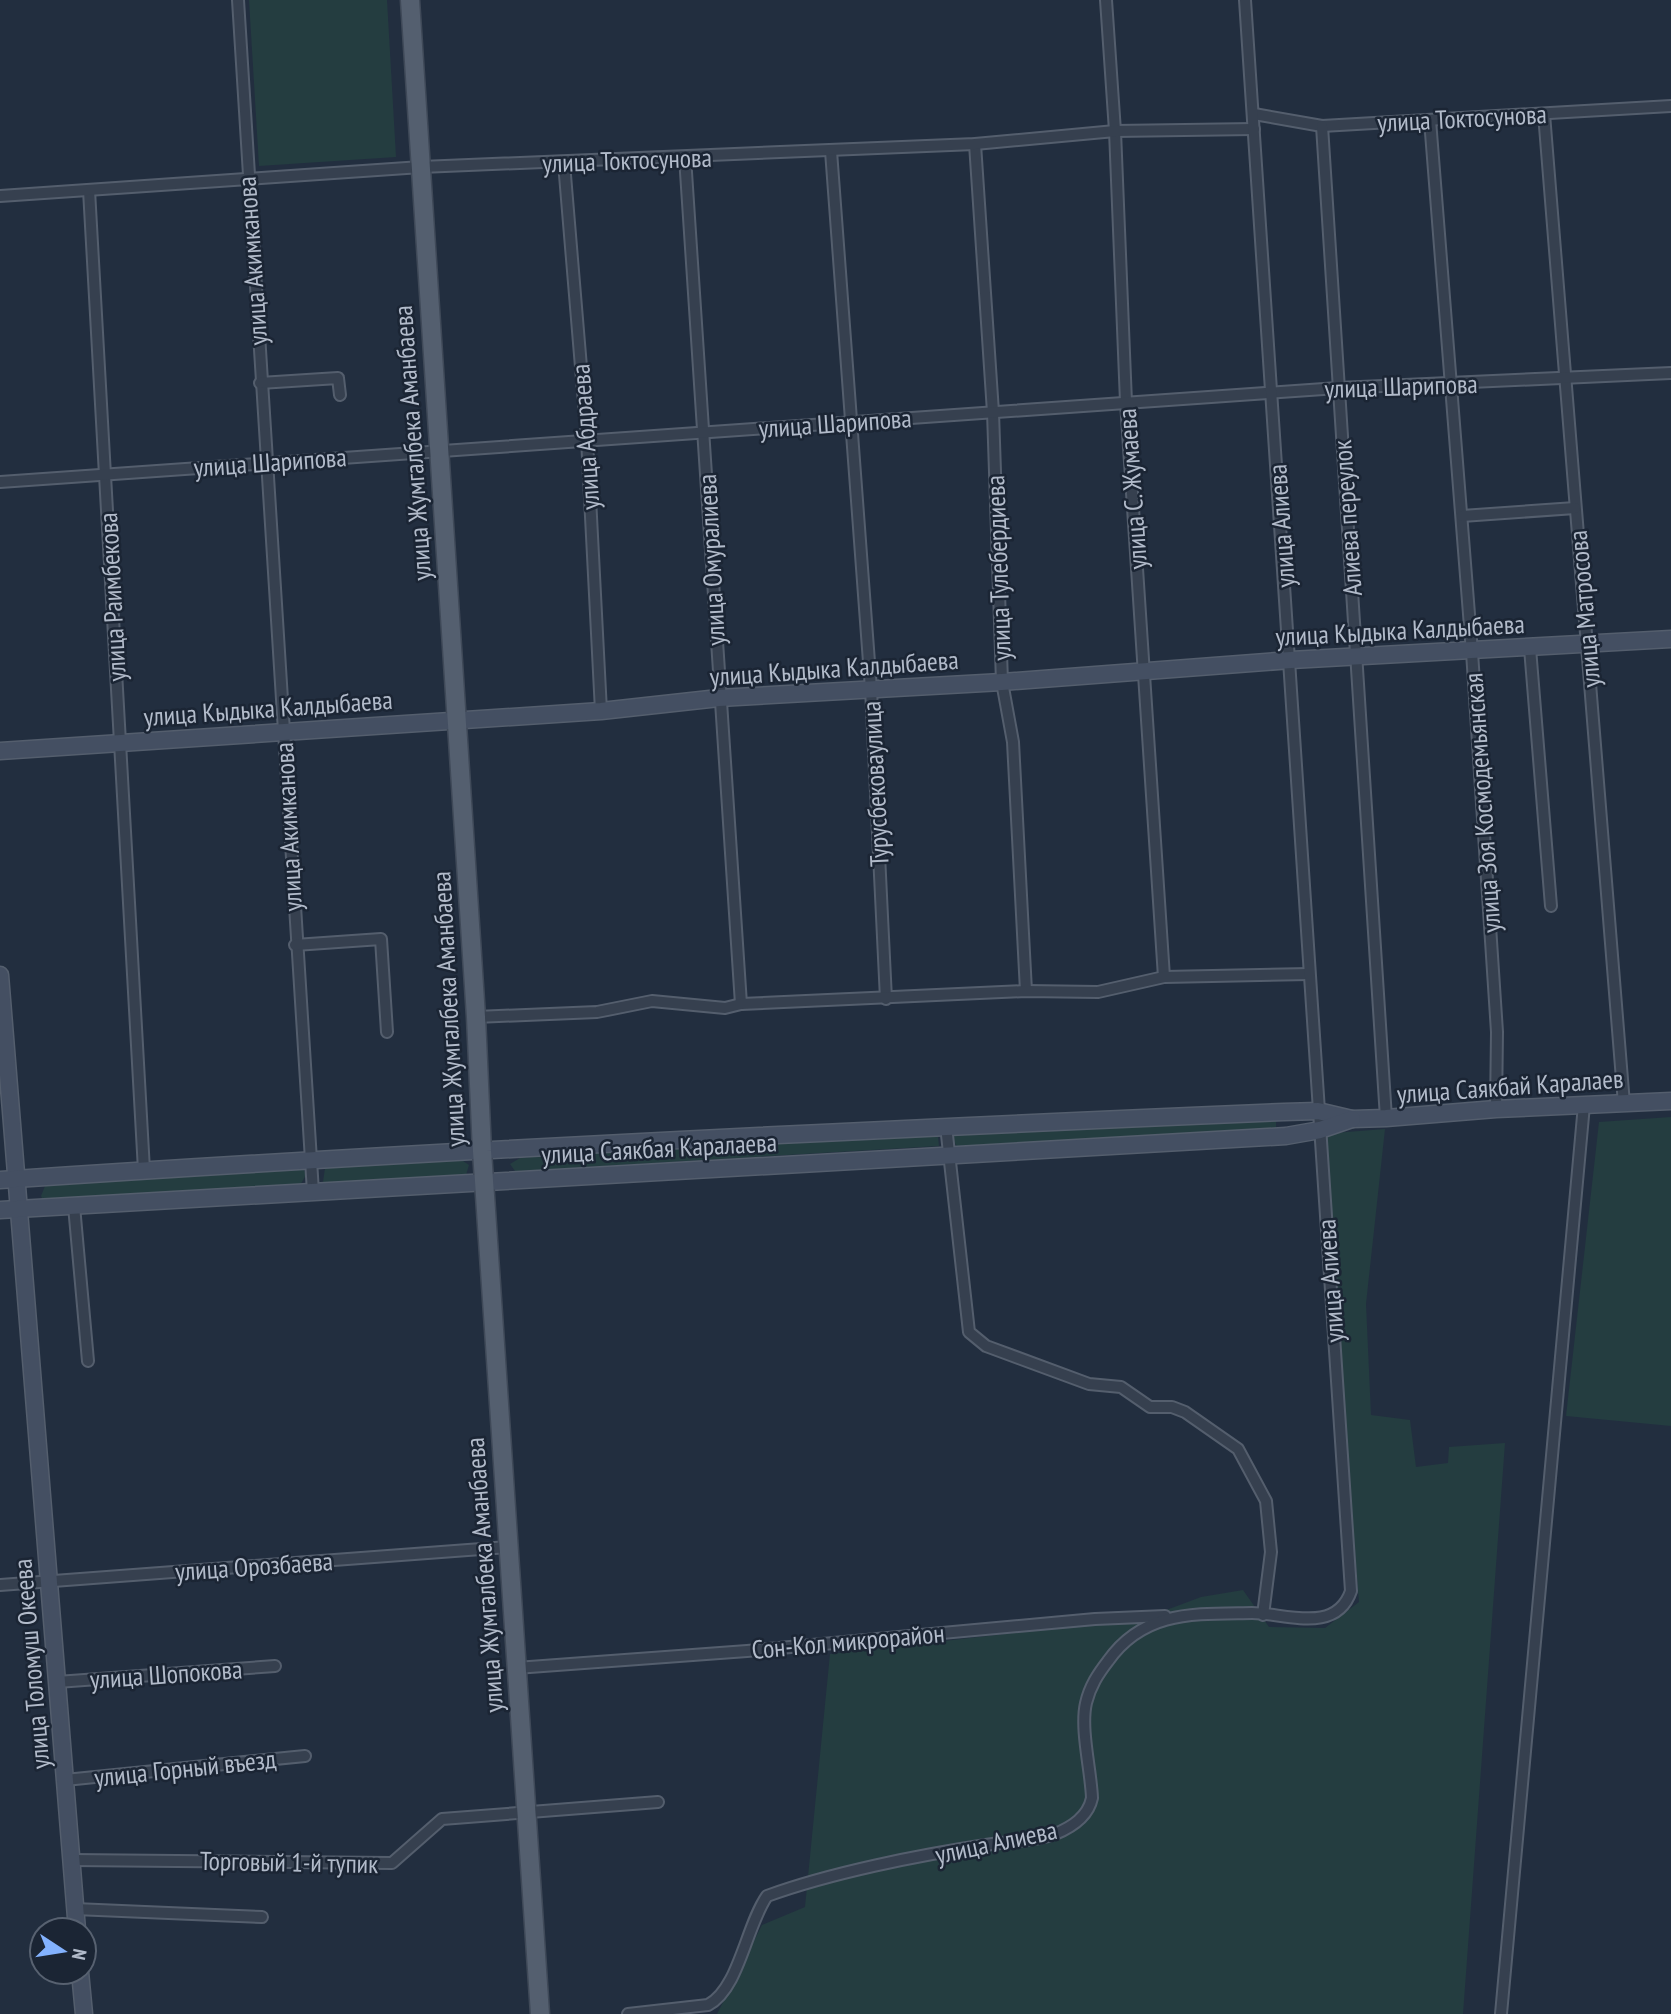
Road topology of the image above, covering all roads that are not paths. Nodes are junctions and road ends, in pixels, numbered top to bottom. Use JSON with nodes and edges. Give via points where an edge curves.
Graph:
{"nodes":[{"id":1,"x":238,"y":0,"type":"edge"},
{"id":2,"x":410,"y":0,"type":"edge"},
{"id":3,"x":1106,"y":0,"type":"edge"},
{"id":4,"x":1245,"y":0,"type":"edge"},
{"id":5,"x":1671,"y":106,"type":"edge"},
{"id":6,"x":1254,"y":114,"type":"junction"},
{"id":7,"x":1544,"y":114,"type":"junction"},
{"id":8,"x":1430,"y":120,"type":"junction"},
{"id":9,"x":1321,"y":126,"type":"junction"},
{"id":10,"x":1254,"y":129,"type":"junction"},
{"id":11,"x":1115,"y":131,"type":"junction"},
{"id":12,"x":975,"y":144,"type":"junction"},
{"id":13,"x":831,"y":150,"type":"junction"},
{"id":14,"x":685,"y":157,"type":"junction"},
{"id":15,"x":564,"y":163,"type":"junction"},
{"id":16,"x":421,"y":167,"type":"junction"},
{"id":17,"x":247,"y":177,"type":"junction"},
{"id":18,"x":89,"y":190,"type":"junction"},
{"id":19,"x":0,"y":196,"type":"edge"},
{"id":20,"x":1671,"y":373,"type":"edge"},
{"id":21,"x":1565,"y":378,"type":"junction"},
{"id":22,"x":260,"y":383,"type":"junction"},
{"id":23,"x":1451,"y":384,"type":"junction"},
{"id":24,"x":1338,"y":388,"type":"junction"},
{"id":25,"x":1272,"y":392,"type":"junction"},
{"id":26,"x":340,"y":395,"type":"dead end"},
{"id":27,"x":1126,"y":402,"type":"junction"},
{"id":28,"x":993,"y":412,"type":"junction"},
{"id":29,"x":849,"y":422,"type":"junction"},
{"id":30,"x":703,"y":433,"type":"junction"},
{"id":31,"x":587,"y":439,"type":"junction"},
{"id":32,"x":439,"y":450,"type":"junction"},
{"id":33,"x":267,"y":463,"type":"junction"},
{"id":34,"x":105,"y":474,"type":"junction"},
{"id":35,"x":0,"y":482,"type":"edge"},
{"id":36,"x":1575,"y":508,"type":"junction"},
{"id":37,"x":1461,"y":516,"type":"junction"},
{"id":38,"x":1671,"y":639,"type":"edge"},
{"id":39,"x":1587,"y":644,"type":"junction"},
{"id":40,"x":1530,"y":648,"type":"junction"},
{"id":41,"x":1472,"y":652,"type":"junction"},
{"id":42,"x":1356,"y":656,"type":"junction"},
{"id":43,"x":1291,"y":660,"type":"junction"},
{"id":44,"x":1144,"y":671,"type":"junction"},
{"id":45,"x":1002,"y":682,"type":"junction"},
{"id":46,"x":871,"y":689,"type":"junction"},
{"id":47,"x":719,"y":698,"type":"junction"},
{"id":48,"x":601,"y":711,"type":"junction"},
{"id":49,"x":457,"y":718,"type":"junction"},
{"id":50,"x":283,"y":732,"type":"junction"},
{"id":51,"x":120,"y":743,"type":"junction"},
{"id":52,"x":0,"y":751,"type":"edge"},
{"id":53,"x":1550,"y":906,"type":"dead end"},
{"id":54,"x":295,"y":944,"type":"junction"},
{"id":55,"x":1309,"y":974,"type":"junction"},
{"id":56,"x":0,"y":975,"type":"edge"},
{"id":57,"x":1164,"y":977,"type":"junction"},
{"id":58,"x":1026,"y":991,"type":"junction"},
{"id":59,"x":886,"y":999,"type":"junction"},
{"id":60,"x":741,"y":1004,"type":"junction"},
{"id":61,"x":476,"y":1017,"type":"junction"},
{"id":62,"x":387,"y":1032,"type":"dead end"},
{"id":63,"x":1671,"y":1101,"type":"edge"},
{"id":64,"x":1623,"y":1104,"type":"junction"},
{"id":65,"x":1584,"y":1105,"type":"junction"},
{"id":66,"x":1496,"y":1109,"type":"junction"},
{"id":67,"x":1318,"y":1111,"type":"junction"},
{"id":68,"x":1386,"y":1118,"type":"junction"},
{"id":69,"x":1352,"y":1119,"type":"junction"},
{"id":70,"x":946,"y":1126,"type":"junction"},
{"id":71,"x":1320,"y":1130,"type":"junction"},
{"id":72,"x":482,"y":1151,"type":"junction"},
{"id":73,"x":951,"y":1156,"type":"junction"},
{"id":74,"x":312,"y":1159,"type":"junction"},
{"id":75,"x":144,"y":1170,"type":"junction"},
{"id":76,"x":8,"y":1180,"type":"edge"},
{"id":77,"x":484,"y":1183,"type":"junction"},
{"id":78,"x":313,"y":1192,"type":"junction"},
{"id":79,"x":74,"y":1206,"type":"junction"},
{"id":80,"x":19,"y":1209,"type":"junction"},
{"id":81,"x":0,"y":1210,"type":"edge"},
{"id":82,"x":88,"y":1362,"type":"dead end"},
{"id":83,"x":508,"y":1547,"type":"junction"},
{"id":84,"x":49,"y":1581,"type":"junction"},
{"id":85,"x":0,"y":1585,"type":"edge"},
{"id":86,"x":1263,"y":1615,"type":"junction"},
{"id":87,"x":1180,"y":1616,"type":"junction"},
{"id":88,"x":275,"y":1666,"type":"dead end"},
{"id":89,"x":516,"y":1668,"type":"junction"},
{"id":90,"x":57,"y":1682,"type":"junction"},
{"id":91,"x":305,"y":1756,"type":"dead end"},
{"id":92,"x":65,"y":1780,"type":"junction"},
{"id":93,"x":658,"y":1802,"type":"dead end"},
{"id":94,"x":527,"y":1813,"type":"junction"},
{"id":95,"x":71,"y":1860,"type":"junction"},
{"id":96,"x":75,"y":1909,"type":"junction"},
{"id":97,"x":76,"y":1916,"type":"edge"},
{"id":98,"x":262,"y":1917,"type":"dead end"},
{"id":99,"x":81,"y":1986,"type":"edge"},
{"id":100,"x":84,"y":2014,"type":"edge"},
{"id":101,"x":540,"y":2014,"type":"edge"},
{"id":102,"x":628,"y":2014,"type":"edge"},
{"id":103,"x":1501,"y":2014,"type":"edge"}],
"edges":[{"from":1,"to":17,"type":"street","name":"улица Акимканова"},
{"from":2,"to":16,"type":"main road","name":"улица Жумгалбека Аманбаева"},
{"from":3,"to":11,"type":"street","name":"улица С. Жумаева"},
{"from":4,"to":6,"type":"street","name":"улица Алиева"},
{"from":5,"to":7,"type":"street","name":"улица Токтосунова"},
{"from":6,"to":9,"type":"street","name":"улица Токтосунова"},
{"from":6,"to":10,"type":"street","name":"улица Алиева"},
{"from":7,"to":8,"type":"street","name":"улица Токтосунова"},
{"from":7,"to":21,"type":"street","name":"улица Матросова"},
{"from":8,"to":9,"type":"street","name":"улица Токтосунова"},
{"from":8,"to":23,"type":"street","name":"улица Зоя Космодемьянская"},
{"from":9,"to":24,"type":"street","name":"Алиева переулок"},
{"from":10,"to":11,"type":"street","name":"улица Токтосунова"},
{"from":10,"to":25,"type":"street","name":"улица Алиева"},
{"from":11,"to":12,"type":"street","name":"улица Токтосунова"},
{"from":11,"to":27,"type":"street","name":"улица С. Жумаева"},
{"from":12,"to":13,"type":"street","name":"улица Токтосунова"},
{"from":12,"to":28,"type":"street","name":"улица Тулебердиева"},
{"from":13,"to":14,"type":"street","name":"улица Токтосунова"},
{"from":13,"to":29,"type":"street","name":"Турусбековаулица"},
{"from":14,"to":15,"type":"street","name":"улица Токтосунова"},
{"from":14,"to":30,"type":"street","name":"улица Омуралиева"},
{"from":15,"to":16,"type":"street","name":"улица Токтосунова"},
{"from":15,"to":31,"type":"street","name":"улица Абдраева"},
{"from":16,"to":17,"type":"street","name":"улица Токтосунова"},
{"from":16,"to":32,"type":"main road","name":"улица Жумгалбека Аманбаева"},
{"from":17,"to":18,"type":"street","name":"улица Токтосунова"},
{"from":17,"to":22,"type":"street","name":"улица Акимканова"},
{"from":18,"to":19,"type":"street","name":"улица Токтосунова"},
{"from":18,"to":34,"type":"street","name":"улица Раимбекова"},
{"from":20,"to":21,"type":"street","name":"улица Шарипова"},
{"from":21,"to":23,"type":"street","name":"улица Шарипова"},
{"from":21,"to":36,"type":"street","name":"улица Матросова"},
{"from":22,"to":26,"type":"street","via":[[338,378]]},
{"from":22,"to":33,"type":"street","name":"улица Акимканова"},
{"from":23,"to":24,"type":"street","name":"улица Шарипова"},
{"from":23,"to":37,"type":"street","name":"улица Зоя Космодемьянская"},
{"from":24,"to":25,"type":"street","name":"улица Шарипова"},
{"from":24,"to":42,"type":"street","name":"Алиева переулок"},
{"from":25,"to":27,"type":"street","name":"улица Шарипова"},
{"from":25,"to":43,"type":"street","name":"улица Алиева"},
{"from":27,"to":28,"type":"street","name":"улица Шарипова"},
{"from":27,"to":44,"type":"street","name":"улица С. Жумаева"},
{"from":28,"to":29,"type":"street","name":"улица Шарипова"},
{"from":28,"to":45,"type":"street","name":"улица Тулебердиева"},
{"from":29,"to":30,"type":"street","name":"улица Шарипова"},
{"from":29,"to":46,"type":"street","name":"Турусбековаулица"},
{"from":30,"to":31,"type":"street","name":"улица Шарипова"},
{"from":30,"to":47,"type":"street","name":"улица Омуралиева"},
{"from":31,"to":32,"type":"street","name":"улица Шарипова"},
{"from":31,"to":48,"type":"street","name":"улица Абдраева"},
{"from":32,"to":33,"type":"street","name":"улица Шарипова"},
{"from":32,"to":49,"type":"main road","name":"улица Жумгалбека Аманбаева"},
{"from":33,"to":34,"type":"street","name":"улица Шарипова"},
{"from":33,"to":50,"type":"street","name":"улица Акимканова"},
{"from":34,"to":35,"type":"street","name":"улица Шарипова"},
{"from":34,"to":51,"type":"street","name":"улица Раимбекова"},
{"from":36,"to":37,"type":"street"},
{"from":36,"to":39,"type":"street","name":"улица Матросова"},
{"from":37,"to":41,"type":"street","name":"улица Зоя Космодемьянская"},
{"from":38,"to":39,"type":"street","name":"улица Кыдыка Калдыбаева"},
{"from":39,"to":40,"type":"street","name":"улица Кыдыка Калдыбаева"},
{"from":39,"to":64,"type":"street","name":"улица Матросова"},
{"from":40,"to":41,"type":"street","name":"улица Кыдыка Калдыбаева"},
{"from":40,"to":53,"type":"street"},
{"from":41,"to":42,"type":"street","name":"улица Кыдыка Калдыбаева"},
{"from":41,"to":66,"type":"street","name":"улица Зоя Космодемьянская","via":[[1497,1032]]},
{"from":42,"to":43,"type":"street","name":"улица Кыдыка Калдыбаева"},
{"from":42,"to":68,"type":"street","name":"Алиева переулок"},
{"from":43,"to":44,"type":"street","name":"улица Кыдыка Калдыбаева"},
{"from":43,"to":55,"type":"street","name":"улица Алиева"},
{"from":44,"to":45,"type":"street","name":"улица Кыдыка Калдыбаева"},
{"from":44,"to":57,"type":"street","name":"улица С. Жумаева"},
{"from":45,"to":46,"type":"street","name":"улица Кыдыка Калдыбаева"},
{"from":45,"to":58,"type":"street","name":"улица Тулебердиева","via":[[1013,742]]},
{"from":46,"to":47,"type":"street","name":"улица Кыдыка Калдыбаева"},
{"from":46,"to":59,"type":"street","name":"Турусбековаулица"},
{"from":47,"to":48,"type":"street","name":"улица Кыдыка Калдыбаева"},
{"from":47,"to":60,"type":"street","name":"улица Омуралиева"},
{"from":48,"to":49,"type":"street","name":"улица Кыдыка Калдыбаева"},
{"from":49,"to":50,"type":"street","name":"улица Кыдыка Калдыбаева"},
{"from":49,"to":61,"type":"main road","name":"улица Жумгалбека Аманбаева"},
{"from":50,"to":51,"type":"street","name":"улица Кыдыка Калдыбаева"},
{"from":50,"to":54,"type":"street","name":"улица Акимканова"},
{"from":51,"to":52,"type":"street","name":"улица Кыдыка Калдыбаева"},
{"from":51,"to":75,"type":"street","name":"улица Раимбекова"},
{"from":54,"to":62,"type":"street","via":[[381,939]]},
{"from":54,"to":74,"type":"street","name":"улица Акимканова"},
{"from":55,"to":57,"type":"street"},
{"from":55,"to":67,"type":"street","name":"улица Алиева"},
{"from":56,"to":76,"type":"street","name":"улица Толомуш Океева"},
{"from":57,"to":58,"type":"street","via":[[1098,992]]},
{"from":58,"to":59,"type":"street"},
{"from":59,"to":60,"type":"street"},
{"from":60,"to":61,"type":"street","via":[[725,1008],[652,1001],[597,1012]]},
{"from":61,"to":72,"type":"main road","name":"улица Жумгалбека Аманбаева"},
{"from":63,"to":64,"type":"street","name":"улица Саякбай Каралаев"},
{"from":64,"to":65,"type":"street","name":"улица Саякбай Каралаев"},
{"from":65,"to":66,"type":"street","name":"улица Саякбай Каралаев"},
{"from":65,"to":103,"type":"street"},
{"from":66,"to":68,"type":"street","name":"улица Саякбай Каралаев"},
{"from":67,"to":69,"type":"street","name":"улица Саякбай Каралаев"},
{"from":67,"to":70,"type":"street","name":"улица Саякбая Каралаева"},
{"from":67,"to":71,"type":"street","name":"улица Алиева"},
{"from":68,"to":69,"type":"street","name":"улица Саякбай Каралаев"},
{"from":69,"to":71,"type":"street","name":"улица Саякбай Каралаев"},
{"from":70,"to":72,"type":"street","name":"улица Саякбая Каралаева"},
{"from":70,"to":73,"type":"street"},
{"from":71,"to":73,"type":"street","name":"улица Саякбая Каралаева"},
{"from":71,"to":86,"type":"street","name":"улица Алиева","via":[[1351,1591],[1336,1612],[1323,1617],[1299,1620]]},
{"from":72,"to":74,"type":"street","name":"улица Саякбая Каралаева"},
{"from":72,"to":77,"type":"main road","name":"улица Жумгалбека Аманбаева"},
{"from":73,"to":77,"type":"street","name":"улица Саякбая Каралаева"},
{"from":73,"to":86,"type":"street","via":[[968,1332],[986,1346],[1089,1384],[1121,1387],[1150,1407],[1185,1412],[1238,1449],[1266,1501],[1271,1552]]},
{"from":74,"to":75,"type":"street","name":"улица Саякбая Каралаева"},
{"from":74,"to":78,"type":"street","name":"улица Акимканова"},
{"from":75,"to":76,"type":"street","name":"улица Саякбая Каралаева"},
{"from":76,"to":80,"type":"street","name":"улица Толомуш Океева"},
{"from":77,"to":78,"type":"street","name":"улица Саякбая Каралаева"},
{"from":77,"to":83,"type":"main road","name":"улица Жумгалбека Аманбаева"},
{"from":78,"to":79,"type":"street","name":"улица Саякбая Каралаева"},
{"from":79,"to":80,"type":"street","name":"улица Саякбая Каралаева"},
{"from":79,"to":82,"type":"street"},
{"from":80,"to":81,"type":"street","name":"улица Саякбая Каралаева"},
{"from":80,"to":84,"type":"street","name":"улица Толомуш Океева"},
{"from":83,"to":84,"type":"street","name":"улица Орозбаева"},
{"from":83,"to":89,"type":"main road","name":"улица Жумгалбека Аманбаева"},
{"from":84,"to":85,"type":"street","name":"улица Орозбаева"},
{"from":84,"to":90,"type":"street","name":"улица Толомуш Океева"},
{"from":86,"to":87,"type":"street","name":"улица Алиева"},
{"from":87,"to":89,"type":"street","name":"Сон-Кол микрорайон","via":[[1095,1619]]},
{"from":87,"to":102,"type":"street","name":"улица Алиева","via":[[1122,1641],[1096,1677],[1085,1706],[1092,1798],[1076,1822],[1042,1838],[854,1872],[766,1896],[727,1989],[718,2000]]},
{"from":88,"to":90,"type":"street","name":"улица Шопокова"},
{"from":89,"to":94,"type":"main road","name":"улица Жумгалбека Аманбаева"},
{"from":90,"to":92,"type":"street","name":"улица Толомуш Океева"},
{"from":91,"to":92,"type":"street","name":"улица Горный въезд"},
{"from":92,"to":95,"type":"street","name":"улица Толомуш Океева"},
{"from":93,"to":94,"type":"street","name":"Торговый 1-й тупик"},
{"from":94,"to":95,"type":"street","name":"Торговый 1-й тупик","via":[[442,1819],[392,1863]]},
{"from":94,"to":101,"type":"main road","name":"улица Жумгалбека Аманбаева"},
{"from":95,"to":96,"type":"street","name":"улица Толомуш Океева"},
{"from":96,"to":97,"type":"street","name":"улица Толомуш Океева"},
{"from":96,"to":98,"type":"street"},
{"from":99,"to":100,"type":"street"}]}
